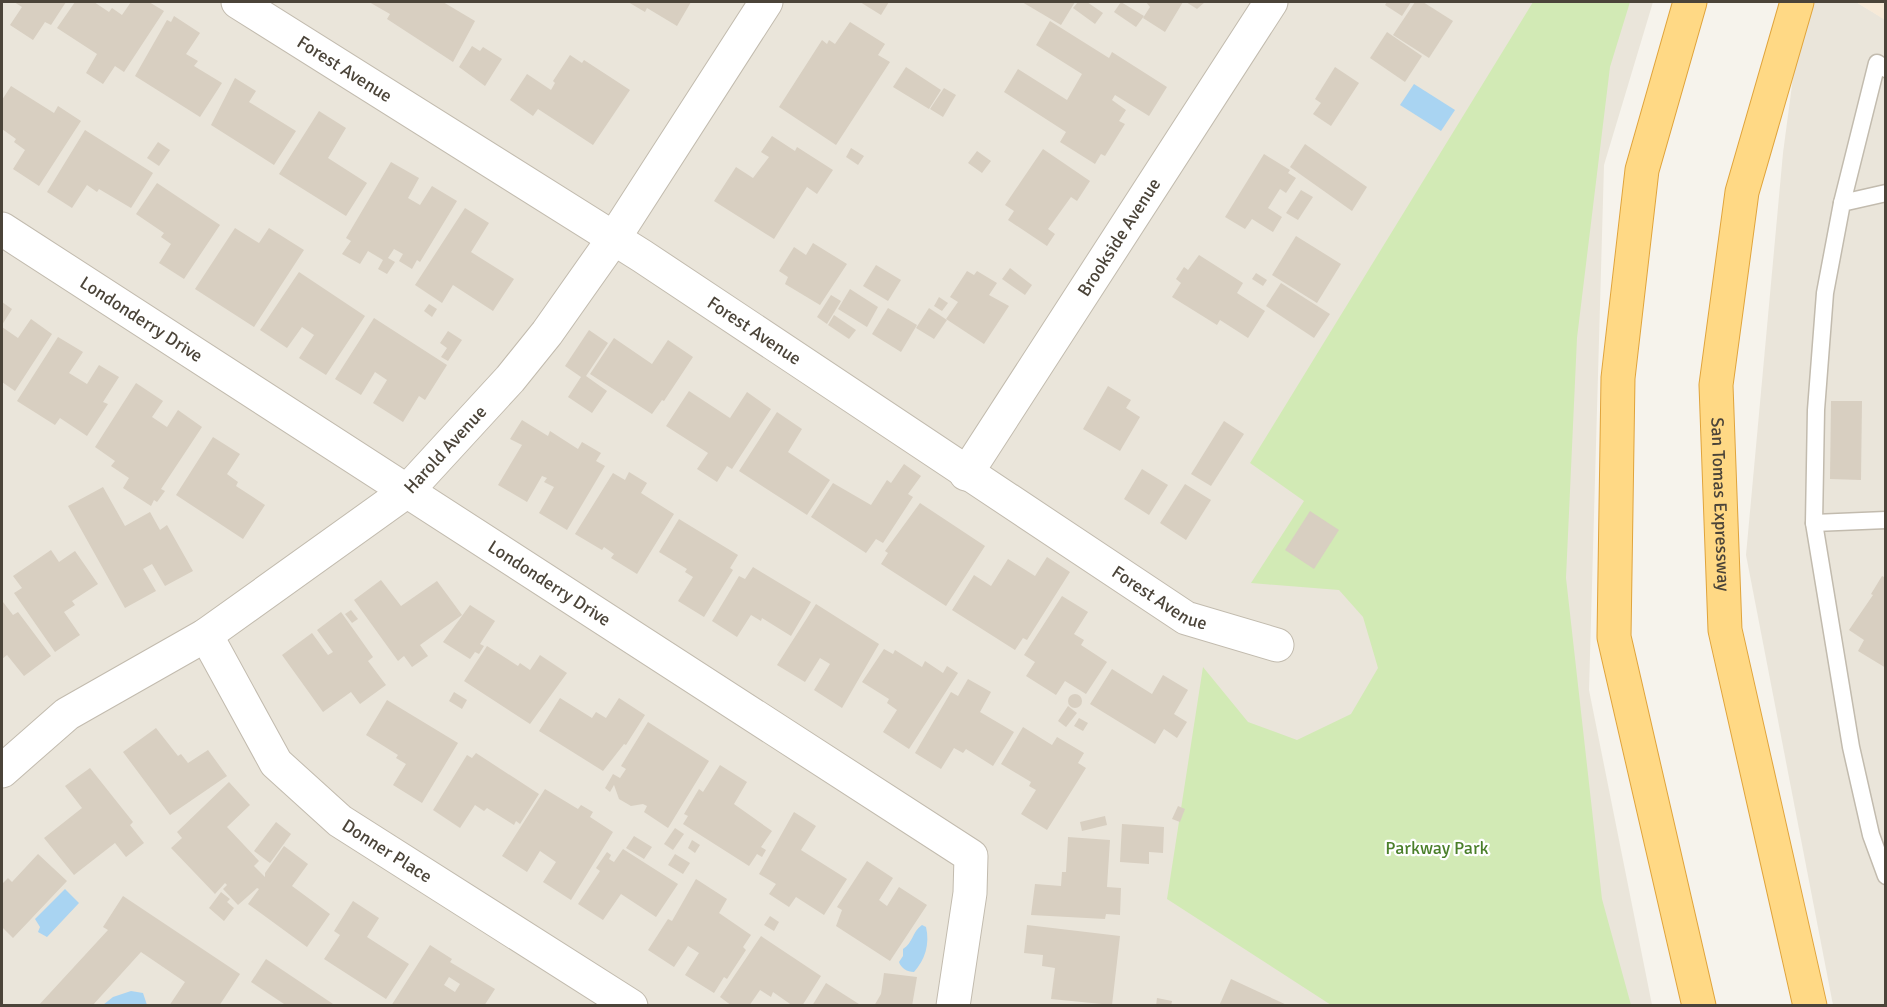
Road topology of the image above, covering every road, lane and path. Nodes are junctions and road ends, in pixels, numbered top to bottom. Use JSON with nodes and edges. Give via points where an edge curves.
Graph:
{"nodes":[{"id":1,"x":238,"y":2,"type":"edge"},
{"id":2,"x":766,"y":2,"type":"edge"},
{"id":3,"x":1271,"y":2,"type":"edge"},
{"id":4,"x":1690,"y":2,"type":"edge"},
{"id":5,"x":1797,"y":2,"type":"edge"},
{"id":6,"x":1886,"y":69,"type":"edge"},
{"id":7,"x":1886,"y":193,"type":"edge"},
{"id":8,"x":1842,"y":203,"type":"junction"},
{"id":9,"x":2,"y":229,"type":"edge"},
{"id":10,"x":614,"y":238,"type":"junction"},
{"id":11,"x":966,"y":474,"type":"junction"},
{"id":12,"x":407,"y":491,"type":"junction"},
{"id":13,"x":1886,"y":520,"type":"edge"},
{"id":14,"x":1814,"y":523,"type":"junction"},
{"id":15,"x":206,"y":635,"type":"junction"},
{"id":16,"x":1277,"y":645,"type":"dead end"},
{"id":17,"x":2,"y":771,"type":"edge"},
{"id":18,"x":1886,"y":876,"type":"edge"},
{"id":19,"x":1809,"y":1000,"type":"edge"},
{"id":20,"x":631,"y":1005,"type":"edge"},
{"id":21,"x":953,"y":1005,"type":"edge"},
{"id":22,"x":1699,"y":1005,"type":"edge"}],
"edges":[{"from":1,"to":10,"type":"street","name":"Forest Avenue"},
{"from":2,"to":10,"type":"street","name":"Harold Avenue"},
{"from":3,"to":11,"type":"street","name":"Brookside Avenue"},
{"from":4,"to":22,"type":"highway","via":[[1642,170],[1618,378],[1614,637]]},
{"from":5,"to":19,"type":"highway","name":"San Tomas Expressway","via":[[1742,192],[1716,385],[1725,630]]},
{"from":6,"to":8,"type":"lane","via":[[1877,63]]},
{"from":7,"to":8,"type":"lane"},
{"from":8,"to":14,"type":"lane","via":[[1825,293],[1816,410]]},
{"from":9,"to":12,"type":"street","name":"Londonderry Drive"},
{"from":10,"to":11,"type":"street","name":"Forest Avenue"},
{"from":10,"to":12,"type":"street","name":"Harold Avenue","via":[[510,379]]},
{"from":11,"to":16,"type":"street","name":"Forest Avenue","via":[[1186,618]]},
{"from":12,"to":15,"type":"street","name":"Harold Avenue"},
{"from":12,"to":21,"type":"street","name":"Londonderry Drive","via":[[971,856],[970,893]]},
{"from":13,"to":14,"type":"lane"},
{"from":14,"to":18,"type":"lane","via":[[1851,747],[1871,835]]},
{"from":15,"to":17,"type":"street","name":"Harold Avenue","via":[[67,714]]},
{"from":15,"to":20,"type":"street","name":"Donner Place","via":[[276,763],[340,821]]}]}
